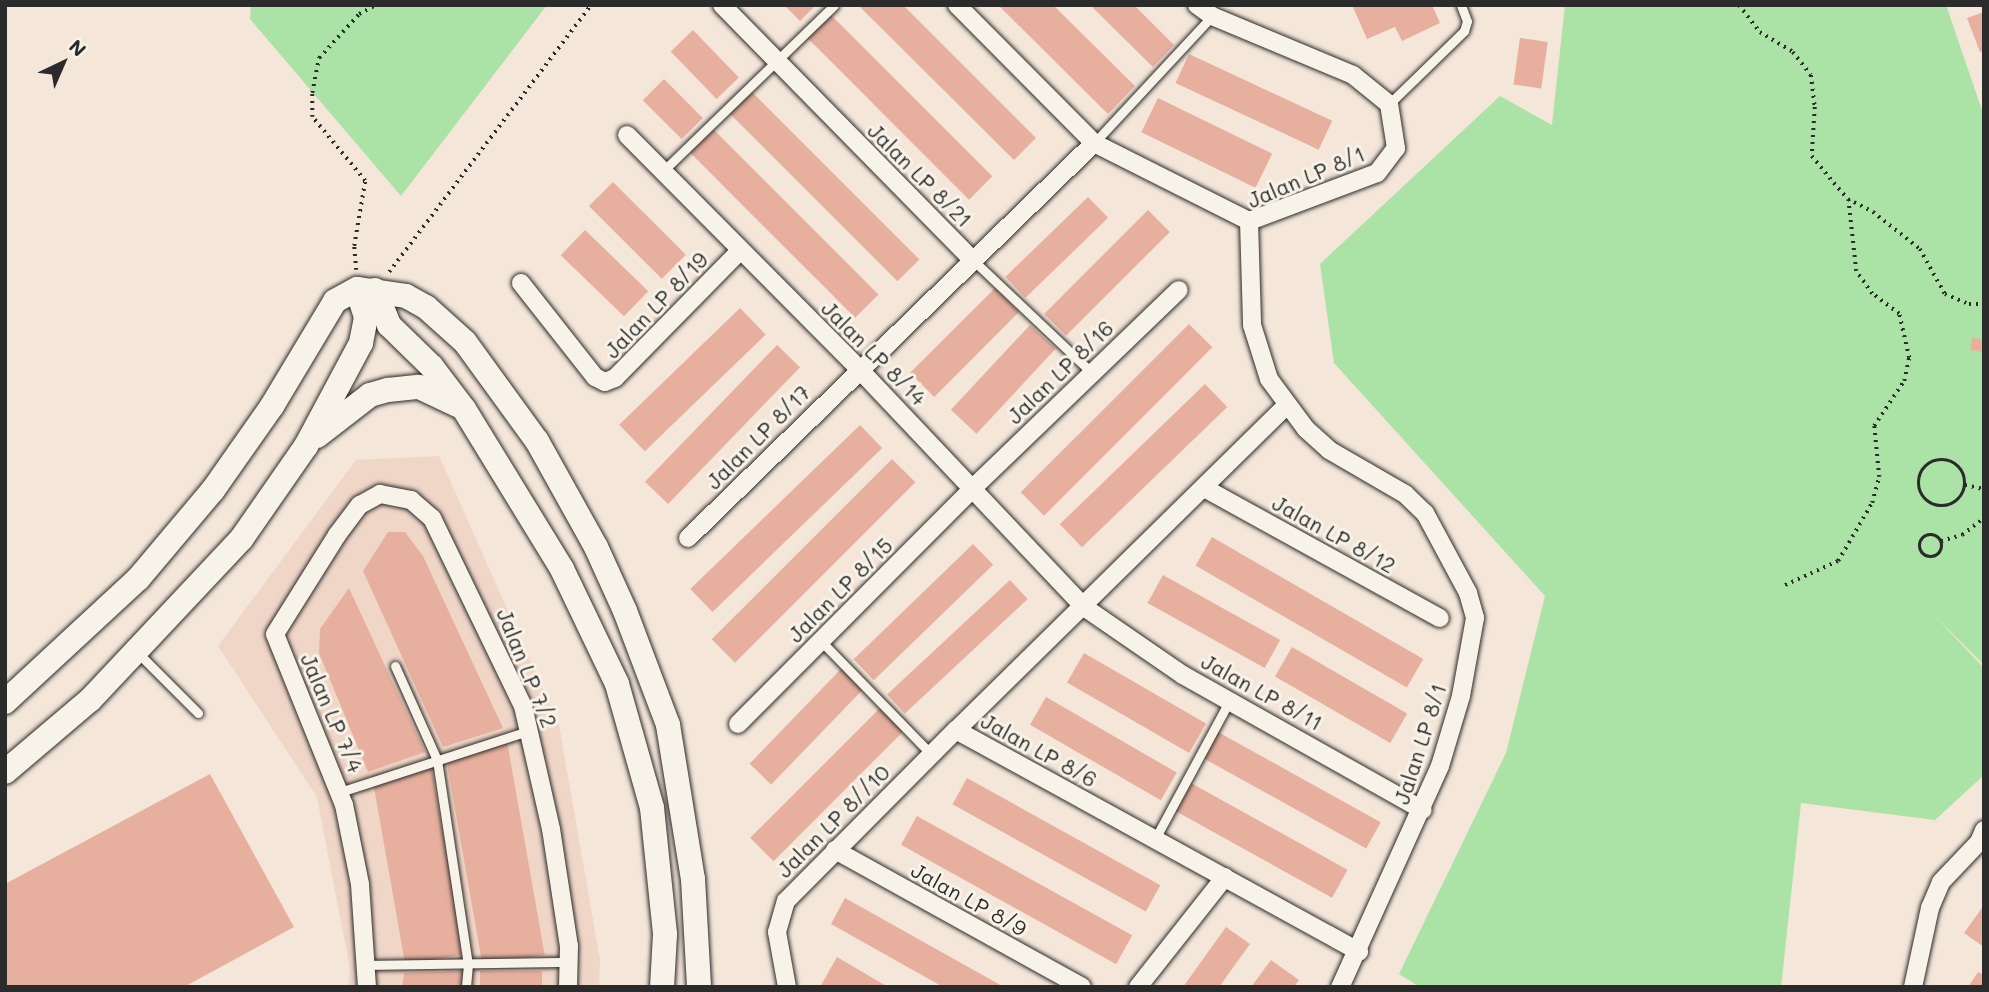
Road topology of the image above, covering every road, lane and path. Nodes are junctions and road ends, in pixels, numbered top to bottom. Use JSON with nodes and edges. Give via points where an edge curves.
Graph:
{"nodes":[{"id":1,"x":376,"y":5,"type":"edge"},
{"id":2,"x":591,"y":5,"type":"edge"},
{"id":3,"x":722,"y":5,"type":"edge"},
{"id":4,"x":834,"y":5,"type":"edge"},
{"id":5,"x":957,"y":5,"type":"edge"},
{"id":6,"x":1461,"y":5,"type":"edge"},
{"id":7,"x":1739,"y":5,"type":"edge"},
{"id":8,"x":1205,"y":9,"type":"edge"},
{"id":9,"x":774,"y":61,"type":"junction"},
{"id":10,"x":1389,"y":104,"type":"junction"},
{"id":11,"x":626,"y":135,"type":"dead end"},
{"id":12,"x":1094,"y":143,"type":"junction"},
{"id":13,"x":663,"y":171,"type":"junction"},
{"id":14,"x":1848,"y":199,"type":"junction"},
{"id":15,"x":1249,"y":221,"type":"junction"},
{"id":16,"x":740,"y":251,"type":"junction"},
{"id":17,"x":971,"y":258,"type":"junction"},
{"id":18,"x":521,"y":283,"type":"dead end"},
{"id":19,"x":366,"y":290,"type":"junction"},
{"id":20,"x":1179,"y":290,"type":"dead end"},
{"id":21,"x":1984,"y":304,"type":"edge"},
{"id":22,"x":859,"y":369,"type":"junction"},
{"id":23,"x":1091,"y":372,"type":"junction"},
{"id":24,"x":1286,"y":406,"type":"junction"},
{"id":25,"x":464,"y":409,"type":"junction"},
{"id":26,"x":306,"y":446,"type":"junction"},
{"id":27,"x":1965,"y":485,"type":"junction"},
{"id":28,"x":974,"y":487,"type":"junction"},
{"id":29,"x":1206,"y":489,"type":"junction"},
{"id":30,"x":1984,"y":489,"type":"edge"},
{"id":31,"x":380,"y":494,"type":"joint"},
{"id":32,"x":1984,"y":518,"type":"edge"},
{"id":33,"x":688,"y":538,"type":"dead end"},
{"id":34,"x":1941,"y":541,"type":"junction"},
{"id":35,"x":1785,"y":584,"type":"dead end"},
{"id":36,"x":1084,"y":607,"type":"junction"},
{"id":37,"x":1440,"y":618,"type":"dead end"},
{"id":38,"x":821,"y":641,"type":"junction"},
{"id":39,"x":136,"y":651,"type":"junction"},
{"id":40,"x":395,"y":666,"type":"dead end"},
{"id":41,"x":1231,"y":699,"type":"junction"},
{"id":42,"x":5,"y":702,"type":"edge"},
{"id":43,"x":198,"y":713,"type":"dead end"},
{"id":44,"x":738,"y":724,"type":"dead end"},
{"id":45,"x":531,"y":730,"type":"junction"},
{"id":46,"x":956,"y":730,"type":"junction"},
{"id":47,"x":932,"y":755,"type":"junction"},
{"id":48,"x":437,"y":760,"type":"junction"},
{"id":49,"x":5,"y":772,"type":"edge"},
{"id":50,"x":340,"y":792,"type":"junction"},
{"id":51,"x":1423,"y":810,"type":"junction"},
{"id":52,"x":1155,"y":839,"type":"junction"},
{"id":53,"x":1982,"y":840,"type":"edge"},
{"id":54,"x":835,"y":850,"type":"junction"},
{"id":55,"x":1225,"y":877,"type":"junction"},
{"id":56,"x":693,"y":879,"type":"junction"},
{"id":57,"x":1359,"y":952,"type":"junction"},
{"id":58,"x":571,"y":962,"type":"junction"},
{"id":59,"x":468,"y":964,"type":"junction"},
{"id":60,"x":369,"y":965,"type":"junction"},
{"id":61,"x":367,"y":987,"type":"edge"},
{"id":62,"x":466,"y":987,"type":"edge"},
{"id":63,"x":568,"y":987,"type":"edge"},
{"id":64,"x":662,"y":987,"type":"edge"},
{"id":65,"x":699,"y":987,"type":"edge"},
{"id":66,"x":716,"y":987,"type":"edge"},
{"id":67,"x":787,"y":987,"type":"edge"},
{"id":68,"x":1082,"y":987,"type":"edge"},
{"id":69,"x":1138,"y":987,"type":"edge"},
{"id":70,"x":1340,"y":987,"type":"edge"},
{"id":71,"x":1913,"y":987,"type":"edge"}],
"edges":[{"from":1,"to":19,"type":"path","via":[[359,14],[319,58],[312,93],[312,117],[365,181],[354,246]]},
{"from":2,"to":19,"type":"path"},
{"from":3,"to":9,"type":"street","name":"Jalan LP 8/21"},
{"from":4,"to":9,"type":"lane"},
{"from":5,"to":12,"type":"street"},
{"from":6,"to":10,"type":"lane","via":[[1467,21],[1464,31]]},
{"from":7,"to":14,"type":"path","via":[[1760,32],[1793,52],[1811,75],[1815,107],[1812,156]]},
{"from":8,"to":10,"type":"street","via":[[1353,75]]},
{"from":8,"to":12,"type":"lane"},
{"from":9,"to":13,"type":"lane"},
{"from":9,"to":17,"type":"street","name":"Jalan LP 8/21"},
{"from":10,"to":15,"type":"street","name":"Jalan LP 8/1","via":[[1396,148],[1377,173]]},
{"from":11,"to":13,"type":"street","name":"Jalan LP 8/14"},
{"from":12,"to":15,"type":"street"},
{"from":12,"to":17,"type":"street","name":"Jalan LP 8/17"},
{"from":13,"to":16,"type":"street","name":"Jalan LP 8/14"},
{"from":14,"to":21,"type":"path","via":[[1873,212],[1920,249],[1945,295]]},
{"from":14,"to":35,"type":"path","via":[[1856,271],[1872,294],[1899,314],[1909,358],[1904,382],[1874,426],[1879,477],[1872,503],[1838,561]]},
{"from":15,"to":24,"type":"street","name":"Jalan LP 8/1","via":[[1252,325],[1269,379]]},
{"from":16,"to":18,"type":"street","name":"Jalan LP 8/19","via":[[615,378],[605,382],[595,377]]},
{"from":16,"to":22,"type":"street","name":"Jalan LP 8/14"},
{"from":17,"to":22,"type":"street","name":"Jalan LP 8/17"},
{"from":17,"to":23,"type":"lane","name":"Jalan LP 8/21"},
{"from":19,"to":25,"type":"street","via":[[389,325],[432,367]]},
{"from":19,"to":26,"type":"street","via":[[361,343]]},
{"from":19,"to":42,"type":"street","via":[[335,301],[272,406],[213,490],[138,579]]},
{"from":19,"to":56,"type":"street","via":[[406,296],[426,307],[465,342],[537,441],[596,547],[668,725]]},
{"from":20,"to":23,"type":"street","name":"Jalan LP 8/16"},
{"from":22,"to":28,"type":"street","name":"Jalan LP 8/14"},
{"from":22,"to":33,"type":"street","name":"Jalan LP 8/17"},
{"from":23,"to":28,"type":"street","name":"Jalan LP 8/16"},
{"from":24,"to":29,"type":"street","name":"Jalan LP 8/6"},
{"from":24,"to":51,"type":"street","name":"Jalan LP 8/1","via":[[1329,450],[1405,494],[1425,513],[1468,593],[1475,618],[1467,666],[1452,728]]},
{"from":25,"to":26,"type":"street","via":[[419,387],[388,390],[370,395]]},
{"from":25,"to":64,"type":"street","via":[[562,569],[617,684],[652,808],[665,934]]},
{"from":26,"to":39,"type":"street","via":[[242,538]]},
{"from":27,"to":27,"type":"path","via":[[1959,499],[1945,506],[1924,496],[1920,481],[1926,467],[1948,461],[1961,470]]},
{"from":27,"to":30,"type":"path"},
{"from":28,"to":36,"type":"street","name":"Jalan LP 8/14"},
{"from":28,"to":38,"type":"street","name":"Jalan LP 8/15"},
{"from":29,"to":36,"type":"street","name":"Jalan LP 8/6"},
{"from":29,"to":37,"type":"street","name":"Jalan LP 8/12"},
{"from":31,"to":45,"type":"street","name":"Jalan LP 7/2","via":[[411,500],[432,518],[486,622]]},
{"from":31,"to":50,"type":"street","name":"Jalan LP 7/4","via":[[360,505],[337,535],[275,634]]},
{"from":32,"to":34,"type":"path","via":[[1962,535]]},
{"from":34,"to":34,"type":"path","via":[[1939,554],[1930,557],[1922,551],[1924,538],[1933,535]]},
{"from":36,"to":41,"type":"street","name":"Jalan LP 8/11","via":[[1183,675]]},
{"from":36,"to":46,"type":"street","name":"Jalan LP 8/6"},
{"from":38,"to":44,"type":"street","name":"Jalan LP 8/15"},
{"from":38,"to":47,"type":"lane"},
{"from":39,"to":43,"type":"lane"},
{"from":39,"to":49,"type":"street","via":[[90,700]]},
{"from":40,"to":48,"type":"lane"},
{"from":41,"to":51,"type":"street","name":"Jalan LP 8/11"},
{"from":41,"to":52,"type":"lane"},
{"from":45,"to":48,"type":"lane"},
{"from":45,"to":58,"type":"street","name":"Jalan LP 7/2"},
{"from":46,"to":47,"type":"street","name":"Jalan LP 8//10"},
{"from":46,"to":52,"type":"street","name":"Jalan LP 8/6"},
{"from":47,"to":54,"type":"street","name":"Jalan LP 8//10"},
{"from":48,"to":50,"type":"lane"},
{"from":48,"to":59,"type":"lane"},
{"from":50,"to":60,"type":"street","name":"Jalan LP 7/4","via":[[360,884]]},
{"from":51,"to":57,"type":"street","name":"Jalan LP 8/1"},
{"from":52,"to":55,"type":"street","name":"Jalan LP 8/6"},
{"from":53,"to":71,"type":"street","via":[[1941,882],[1930,908]]},
{"from":54,"to":67,"type":"street","name":"Jalan LP 8//10","via":[[786,901],[778,932]]},
{"from":54,"to":68,"type":"street","name":"Jalan LP 8/9"},
{"from":55,"to":57,"type":"street","name":"Jalan LP 8/6"},
{"from":55,"to":69,"type":"street"},
{"from":56,"to":65,"type":"street"},
{"from":56,"to":66,"type":"street"},
{"from":57,"to":70,"type":"street","name":"Jalan LP 8/1"},
{"from":58,"to":59,"type":"lane"},
{"from":58,"to":63,"type":"street","name":"Jalan LP 7/2"},
{"from":59,"to":60,"type":"lane"},
{"from":59,"to":62,"type":"lane"},
{"from":60,"to":61,"type":"street","name":"Jalan LP 7/4"}]}
